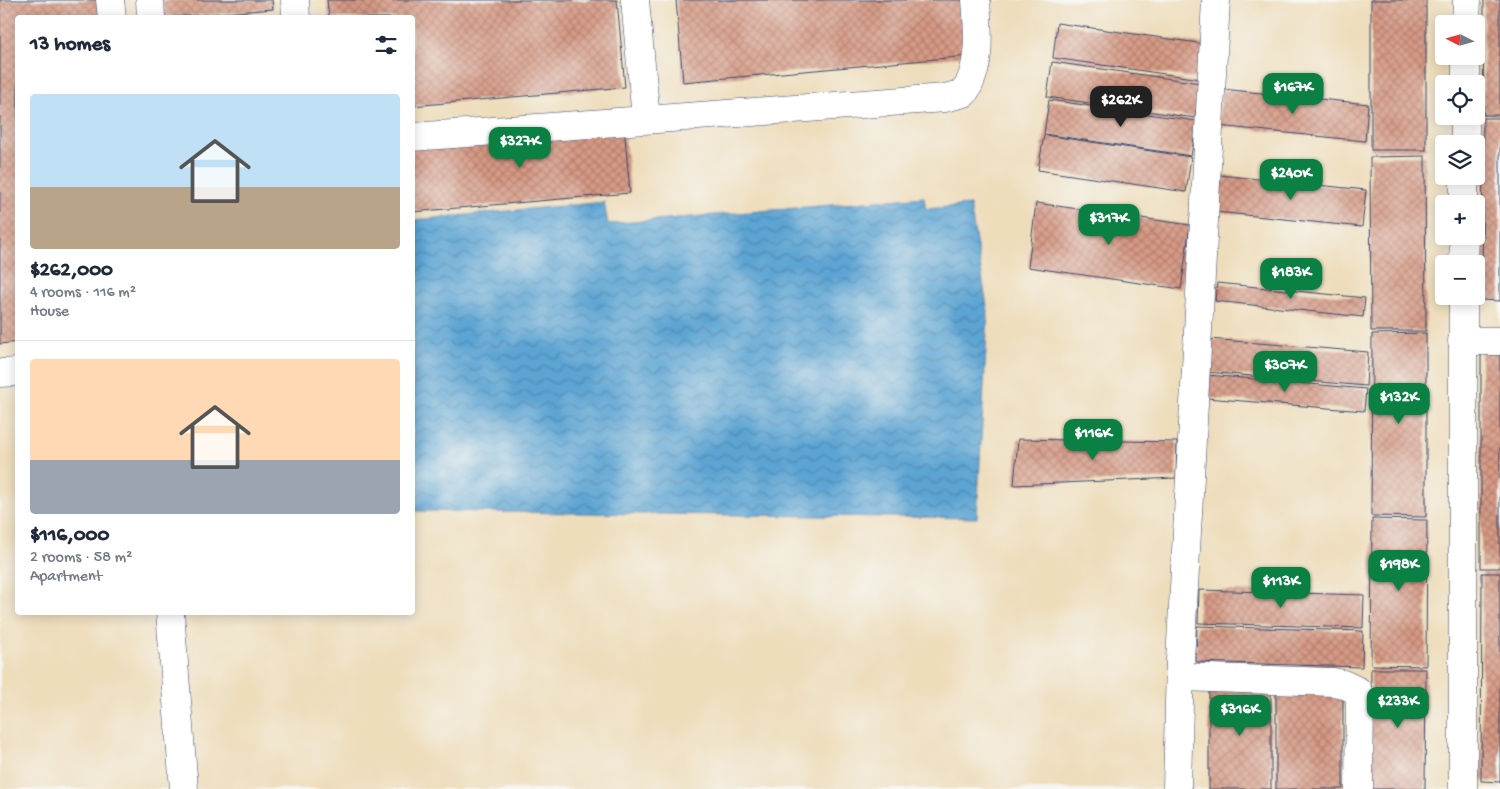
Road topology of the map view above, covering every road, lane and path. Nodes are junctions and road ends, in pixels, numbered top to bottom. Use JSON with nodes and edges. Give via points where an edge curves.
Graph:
{"nodes":[{"id":1,"x":110,"y":0,"type":"edge"},
{"id":2,"x":150,"y":0,"type":"edge"},
{"id":3,"x":295,"y":0,"type":"edge"},
{"id":4,"x":635,"y":0,"type":"edge"},
{"id":5,"x":976,"y":0,"type":"edge"},
{"id":6,"x":1216,"y":0,"type":"edge"},
{"id":7,"x":1467,"y":0,"type":"edge"},
{"id":8,"x":112,"y":15,"type":"edge"},
{"id":9,"x":151,"y":15,"type":"edge"},
{"id":10,"x":296,"y":15,"type":"edge"},
{"id":11,"x":1466,"y":15,"type":"edge"},
{"id":12,"x":646,"y":119,"type":"junction"},
{"id":13,"x":415,"y":137,"type":"edge"},
{"id":14,"x":1463,"y":305,"type":"edge"},
{"id":15,"x":1462,"y":341,"type":"junction"},
{"id":16,"x":1500,"y":341,"type":"edge"},
{"id":17,"x":15,"y":372,"type":"edge"},
{"id":18,"x":0,"y":373,"type":"edge"},
{"id":19,"x":170,"y":615,"type":"edge"},
{"id":20,"x":1180,"y":677,"type":"junction"},
{"id":21,"x":184,"y":789,"type":"edge"},
{"id":22,"x":1177,"y":789,"type":"edge"},
{"id":23,"x":1359,"y":789,"type":"edge"},
{"id":24,"x":1463,"y":789,"type":"edge"}],
"edges":[{"from":1,"to":8,"type":"street"},
{"from":2,"to":9,"type":"street"},
{"from":3,"to":10,"type":"street"},
{"from":4,"to":12,"type":"street"},
{"from":5,"to":12,"type":"street","via":[[976,57],[971,83],[964,93],[945,98]]},
{"from":6,"to":20,"type":"street"},
{"from":7,"to":11,"type":"street"},
{"from":12,"to":13,"type":"street"},
{"from":14,"to":15,"type":"street"},
{"from":15,"to":16,"type":"street"},
{"from":15,"to":24,"type":"street"},
{"from":17,"to":18,"type":"street"},
{"from":19,"to":21,"type":"street"},
{"from":20,"to":22,"type":"street"},
{"from":20,"to":23,"type":"street","via":[[1333,682],[1358,691]]}]}
